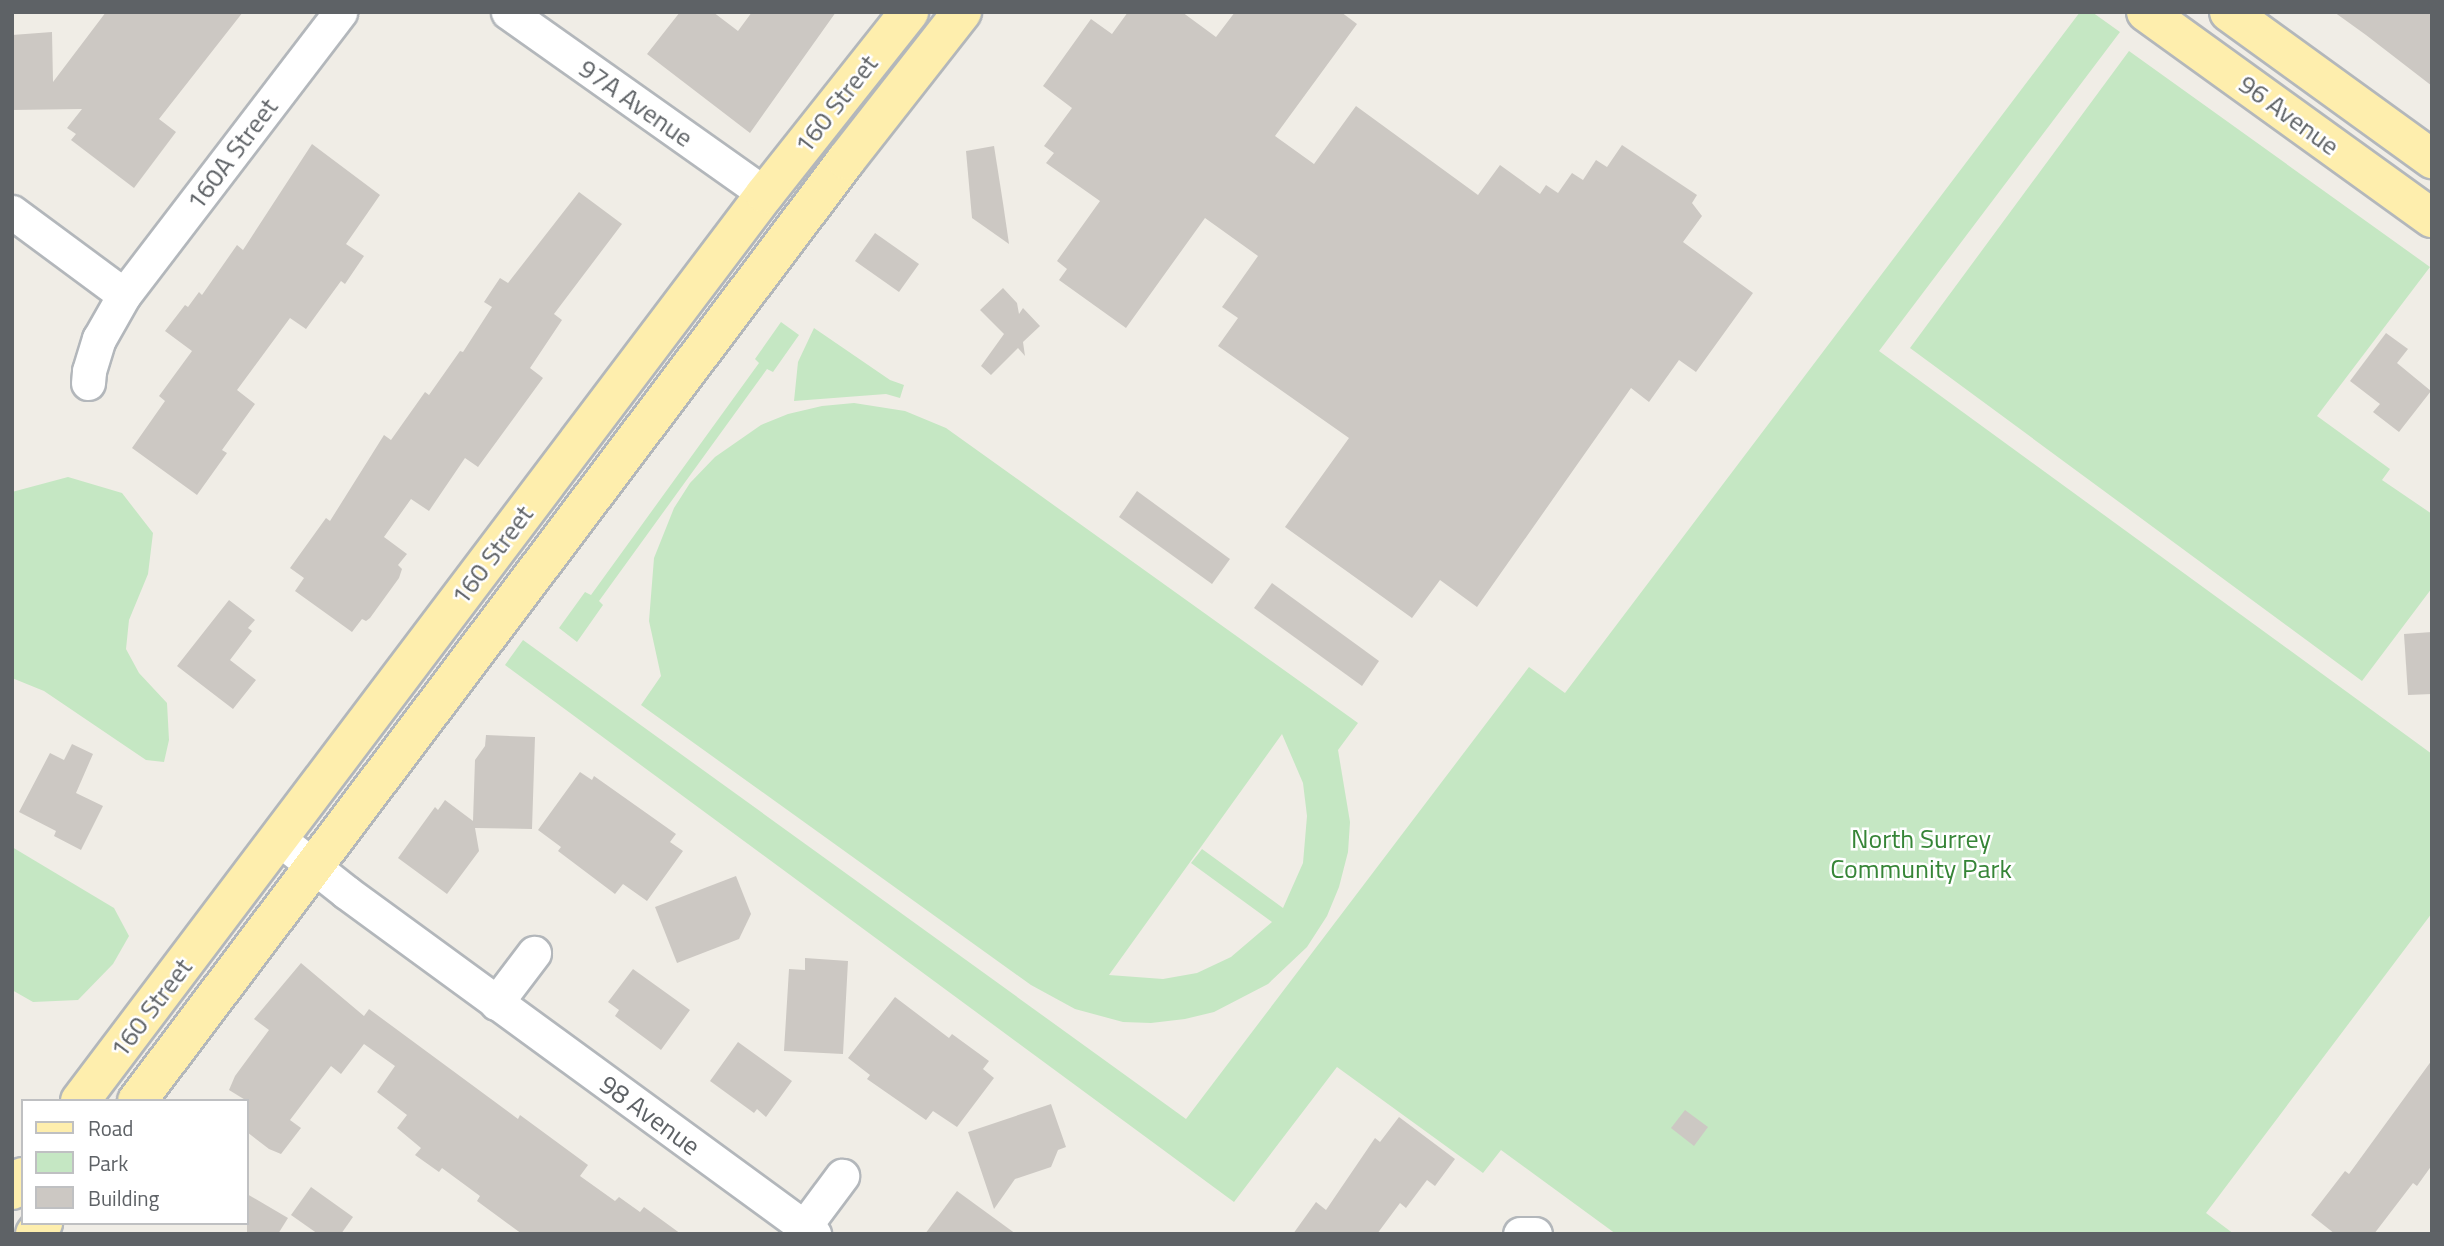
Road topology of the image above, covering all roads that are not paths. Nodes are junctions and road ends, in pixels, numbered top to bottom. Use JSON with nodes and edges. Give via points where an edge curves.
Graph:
{"nodes":[{"id":1,"x":340,"y":12,"type":"edge"},
{"id":2,"x":508,"y":12,"type":"edge"},
{"id":3,"x":909,"y":12,"type":"edge"},
{"id":4,"x":962,"y":12,"type":"edge"},
{"id":5,"x":2146,"y":12,"type":"edge"},
{"id":6,"x":2229,"y":12,"type":"edge"},
{"id":7,"x":2432,"y":159,"type":"edge"},
{"id":8,"x":765,"y":194,"type":"junction"},
{"id":9,"x":12,"y":212,"type":"edge"},
{"id":10,"x":2432,"y":218,"type":"edge"},
{"id":11,"x":124,"y":295,"type":"junction"},
{"id":12,"x":88,"y":383,"type":"dead end"},
{"id":13,"x":279,"y":839,"type":"junction"},
{"id":14,"x":314,"y":867,"type":"junction"},
{"id":15,"x":534,"y":953,"type":"dead end"},
{"id":16,"x":496,"y":1003,"type":"junction"},
{"id":17,"x":82,"y":1099,"type":"edge"},
{"id":18,"x":139,"y":1099,"type":"edge"},
{"id":19,"x":842,"y":1176,"type":"dead end"},
{"id":20,"x":809,"y":1230,"type":"edge"},
{"id":21,"x":1520,"y":1234,"type":"edge"},
{"id":22,"x":1535,"y":1234,"type":"edge"}],
"edges":[{"from":1,"to":11,"type":"street","name":"160A Street"},
{"from":2,"to":8,"type":"street","name":"97A Avenue"},
{"from":3,"to":8,"type":"main road","name":"160 Street"},
{"from":4,"to":14,"type":"main road","name":"160 Street"},
{"from":5,"to":10,"type":"main road","name":"96 Avenue"},
{"from":6,"to":7,"type":"main road","name":"96 Avenue"},
{"from":8,"to":13,"type":"main road","name":"160 Street"},
{"from":9,"to":11,"type":"street"},
{"from":11,"to":12,"type":"street","name":"160A Street","via":[[99,339]]},
{"from":13,"to":14,"type":"street","name":"98 Avenue"},
{"from":13,"to":17,"type":"main road","name":"160 Street"},
{"from":14,"to":16,"type":"street","name":"98 Avenue"},
{"from":14,"to":18,"type":"main road","name":"160 Street"},
{"from":15,"to":16,"type":"street"},
{"from":16,"to":20,"type":"street","name":"98 Avenue"},
{"from":19,"to":20,"type":"street","name":"98 Avenue"},
{"from":21,"to":22,"type":"street"}]}
